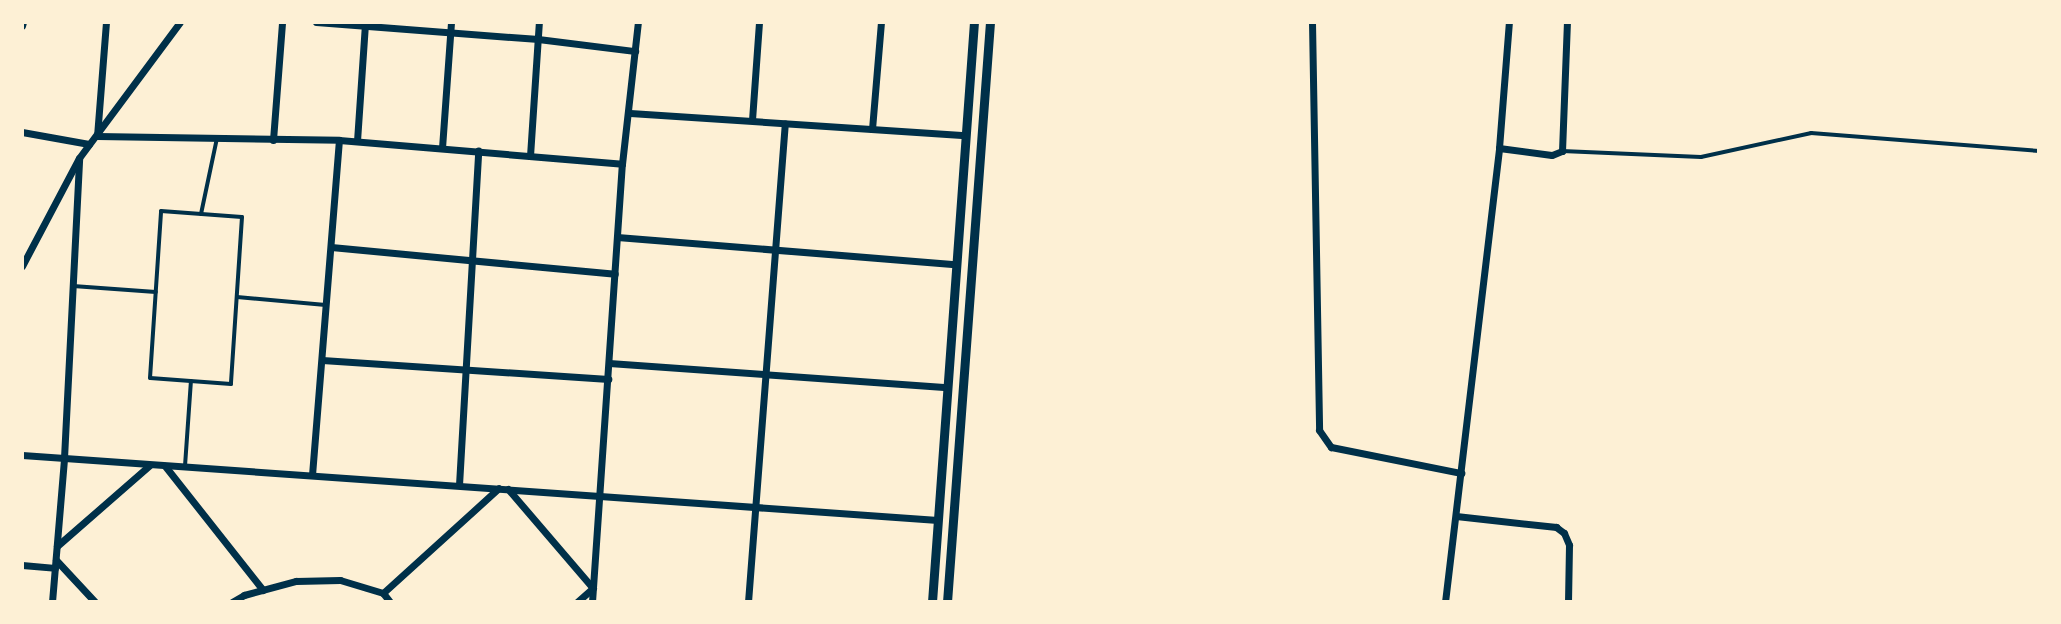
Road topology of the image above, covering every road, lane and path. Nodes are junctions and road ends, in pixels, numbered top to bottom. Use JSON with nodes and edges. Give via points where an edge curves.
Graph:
{"nodes":[{"id":1,"x":106,"y":22,"type":"edge"},
{"id":2,"x":180,"y":22,"type":"edge"},
{"id":3,"x":282,"y":22,"type":"edge"},
{"id":4,"x":316,"y":22,"type":"edge"},
{"id":5,"x":451,"y":22,"type":"edge"},
{"id":6,"x":539,"y":22,"type":"edge"},
{"id":7,"x":638,"y":22,"type":"edge"},
{"id":8,"x":759,"y":22,"type":"edge"},
{"id":9,"x":881,"y":22,"type":"edge"},
{"id":10,"x":974,"y":22,"type":"edge"},
{"id":11,"x":990,"y":22,"type":"edge"},
{"id":12,"x":1312,"y":22,"type":"edge"},
{"id":13,"x":1509,"y":22,"type":"edge"},
{"id":14,"x":1567,"y":22,"type":"edge"},
{"id":15,"x":365,"y":24,"type":"edge"},
{"id":16,"x":451,"y":32,"type":"junction"},
{"id":17,"x":538,"y":39,"type":"junction"},
{"id":18,"x":635,"y":51,"type":"junction"},
{"id":19,"x":630,"y":113,"type":"junction"},
{"id":20,"x":752,"y":120,"type":"junction"},
{"id":21,"x":785,"y":123,"type":"junction"},
{"id":22,"x":872,"y":129,"type":"junction"},
{"id":23,"x":22,"y":132,"type":"edge"},
{"id":24,"x":965,"y":135,"type":"junction"},
{"id":25,"x":97,"y":136,"type":"junction"},
{"id":26,"x":217,"y":138,"type":"junction"},
{"id":27,"x":273,"y":140,"type":"junction"},
{"id":28,"x":339,"y":140,"type":"junction"},
{"id":29,"x":357,"y":141,"type":"junction"},
{"id":30,"x":89,"y":144,"type":"junction"},
{"id":31,"x":442,"y":148,"type":"junction"},
{"id":32,"x":1499,"y":148,"type":"junction"},
{"id":33,"x":478,"y":151,"type":"junction"},
{"id":34,"x":1562,"y":151,"type":"junction"},
{"id":35,"x":2039,"y":151,"type":"edge"},
{"id":36,"x":530,"y":156,"type":"junction"},
{"id":37,"x":79,"y":158,"type":"junction"},
{"id":38,"x":622,"y":164,"type":"junction"},
{"id":39,"x":201,"y":214,"type":"junction"},
{"id":40,"x":617,"y":237,"type":"junction"},
{"id":41,"x":331,"y":247,"type":"junction"},
{"id":42,"x":775,"y":250,"type":"junction"},
{"id":43,"x":472,"y":260,"type":"junction"},
{"id":44,"x":955,"y":264,"type":"junction"},
{"id":45,"x":22,"y":266,"type":"edge"},
{"id":46,"x":615,"y":274,"type":"junction"},
{"id":47,"x":73,"y":286,"type":"junction"},
{"id":48,"x":156,"y":292,"type":"junction"},
{"id":49,"x":237,"y":297,"type":"junction"},
{"id":50,"x":326,"y":305,"type":"junction"},
{"id":51,"x":322,"y":360,"type":"junction"},
{"id":52,"x":609,"y":363,"type":"junction"},
{"id":53,"x":466,"y":370,"type":"junction"},
{"id":54,"x":766,"y":374,"type":"junction"},
{"id":55,"x":608,"y":379,"type":"junction"},
{"id":56,"x":191,"y":381,"type":"junction"},
{"id":57,"x":947,"y":387,"type":"junction"},
{"id":58,"x":22,"y":455,"type":"edge"},
{"id":59,"x":64,"y":458,"type":"junction"},
{"id":60,"x":150,"y":465,"type":"junction"},
{"id":61,"x":165,"y":466,"type":"junction"},
{"id":62,"x":185,"y":467,"type":"junction"},
{"id":63,"x":1461,"y":473,"type":"junction"},
{"id":64,"x":312,"y":475,"type":"junction"},
{"id":65,"x":459,"y":485,"type":"junction"},
{"id":66,"x":504,"y":488,"type":"junction"},
{"id":67,"x":600,"y":495,"type":"junction"},
{"id":68,"x":756,"y":507,"type":"junction"},
{"id":69,"x":1456,"y":516,"type":"junction"},
{"id":70,"x":938,"y":520,"type":"junction"},
{"id":71,"x":57,"y":546,"type":"junction"},
{"id":72,"x":56,"y":564,"type":"junction"},
{"id":73,"x":22,"y":565,"type":"edge"},
{"id":74,"x":593,"y":588,"type":"junction"},
{"id":75,"x":263,"y":590,"type":"junction"},
{"id":76,"x":383,"y":593,"type":"junction"},
{"id":77,"x":52,"y":602,"type":"edge"},
{"id":78,"x":95,"y":602,"type":"edge"},
{"id":79,"x":232,"y":602,"type":"edge"},
{"id":80,"x":390,"y":602,"type":"edge"},
{"id":81,"x":577,"y":602,"type":"edge"},
{"id":82,"x":592,"y":602,"type":"edge"},
{"id":83,"x":748,"y":602,"type":"edge"},
{"id":84,"x":932,"y":602,"type":"edge"},
{"id":85,"x":947,"y":602,"type":"edge"},
{"id":86,"x":1445,"y":602,"type":"edge"},
{"id":87,"x":1568,"y":602,"type":"edge"}],
"edges":[{"from":1,"to":25,"type":"street"},
{"from":2,"to":25,"type":"street"},
{"from":3,"to":27,"type":"street"},
{"from":4,"to":15,"type":"street"},
{"from":5,"to":16,"type":"street"},
{"from":6,"to":17,"type":"street"},
{"from":7,"to":18,"type":"street"},
{"from":8,"to":20,"type":"street"},
{"from":9,"to":22,"type":"street"},
{"from":10,"to":24,"type":"street"},
{"from":11,"to":85,"type":"street"},
{"from":12,"to":63,"type":"street","via":[[1319,430],[1331,447]]},
{"from":13,"to":32,"type":"street"},
{"from":14,"to":34,"type":"street"},
{"from":15,"to":16,"type":"street"},
{"from":15,"to":29,"type":"street"},
{"from":16,"to":17,"type":"street"},
{"from":16,"to":31,"type":"street"},
{"from":17,"to":18,"type":"street"},
{"from":17,"to":36,"type":"street"},
{"from":18,"to":19,"type":"street"},
{"from":19,"to":20,"type":"street"},
{"from":19,"to":38,"type":"street"},
{"from":20,"to":21,"type":"street"},
{"from":21,"to":22,"type":"street"},
{"from":21,"to":42,"type":"street"},
{"from":22,"to":24,"type":"street"},
{"from":23,"to":30,"type":"street"},
{"from":24,"to":44,"type":"street"},
{"from":25,"to":26,"type":"street"},
{"from":25,"to":30,"type":"street"},
{"from":26,"to":27,"type":"street"},
{"from":26,"to":39,"type":"lane"},
{"from":27,"to":28,"type":"street"},
{"from":28,"to":29,"type":"street"},
{"from":28,"to":41,"type":"street"},
{"from":29,"to":31,"type":"street"},
{"from":30,"to":37,"type":"street"},
{"from":31,"to":33,"type":"street"},
{"from":32,"to":34,"type":"street","via":[[1552,155]]},
{"from":32,"to":63,"type":"street"},
{"from":33,"to":36,"type":"street"},
{"from":33,"to":43,"type":"street"},
{"from":34,"to":35,"type":"lane","via":[[1701,157],[1811,133]]},
{"from":36,"to":38,"type":"street"},
{"from":37,"to":45,"type":"street"},
{"from":37,"to":47,"type":"street"},
{"from":38,"to":40,"type":"street"},
{"from":39,"to":48,"type":"lane","via":[[161,211]]},
{"from":39,"to":49,"type":"lane","via":[[242,217]]},
{"from":40,"to":42,"type":"street"},
{"from":40,"to":46,"type":"street"},
{"from":41,"to":43,"type":"street"},
{"from":41,"to":50,"type":"street"},
{"from":42,"to":44,"type":"street"},
{"from":42,"to":54,"type":"street"},
{"from":43,"to":46,"type":"street"},
{"from":43,"to":53,"type":"street"},
{"from":44,"to":57,"type":"street"},
{"from":46,"to":52,"type":"street"},
{"from":47,"to":48,"type":"lane"},
{"from":47,"to":59,"type":"street"},
{"from":48,"to":56,"type":"lane","via":[[150,378]]},
{"from":49,"to":50,"type":"lane"},
{"from":49,"to":56,"type":"lane","via":[[231,384]]},
{"from":50,"to":51,"type":"street"},
{"from":51,"to":53,"type":"street"},
{"from":51,"to":64,"type":"street"},
{"from":52,"to":54,"type":"street"},
{"from":52,"to":55,"type":"street"},
{"from":53,"to":55,"type":"street"},
{"from":53,"to":65,"type":"street"},
{"from":54,"to":57,"type":"street"},
{"from":54,"to":68,"type":"street"},
{"from":55,"to":67,"type":"street"},
{"from":56,"to":62,"type":"lane"},
{"from":57,"to":70,"type":"street"},
{"from":58,"to":59,"type":"street"},
{"from":59,"to":60,"type":"street"},
{"from":59,"to":71,"type":"street"},
{"from":60,"to":61,"type":"street"},
{"from":60,"to":71,"type":"street"},
{"from":61,"to":62,"type":"street"},
{"from":61,"to":75,"type":"street"},
{"from":62,"to":64,"type":"street"},
{"from":63,"to":69,"type":"street"},
{"from":64,"to":65,"type":"street"},
{"from":65,"to":66,"type":"street"},
{"from":66,"to":67,"type":"street"},
{"from":66,"to":74,"type":"street"},
{"from":66,"to":76,"type":"street"},
{"from":67,"to":68,"type":"street"},
{"from":67,"to":74,"type":"street"},
{"from":68,"to":70,"type":"street"},
{"from":68,"to":83,"type":"street"},
{"from":69,"to":86,"type":"street"},
{"from":69,"to":87,"type":"street","via":[[1556,527],[1569,545]]},
{"from":70,"to":84,"type":"street"},
{"from":71,"to":72,"type":"street"},
{"from":72,"to":73,"type":"street"},
{"from":72,"to":77,"type":"street"},
{"from":72,"to":78,"type":"street"},
{"from":74,"to":81,"type":"street"},
{"from":74,"to":82,"type":"street"},
{"from":75,"to":76,"type":"street","via":[[296,581],[340,580]]},
{"from":75,"to":79,"type":"street"},
{"from":76,"to":80,"type":"street"}]}
